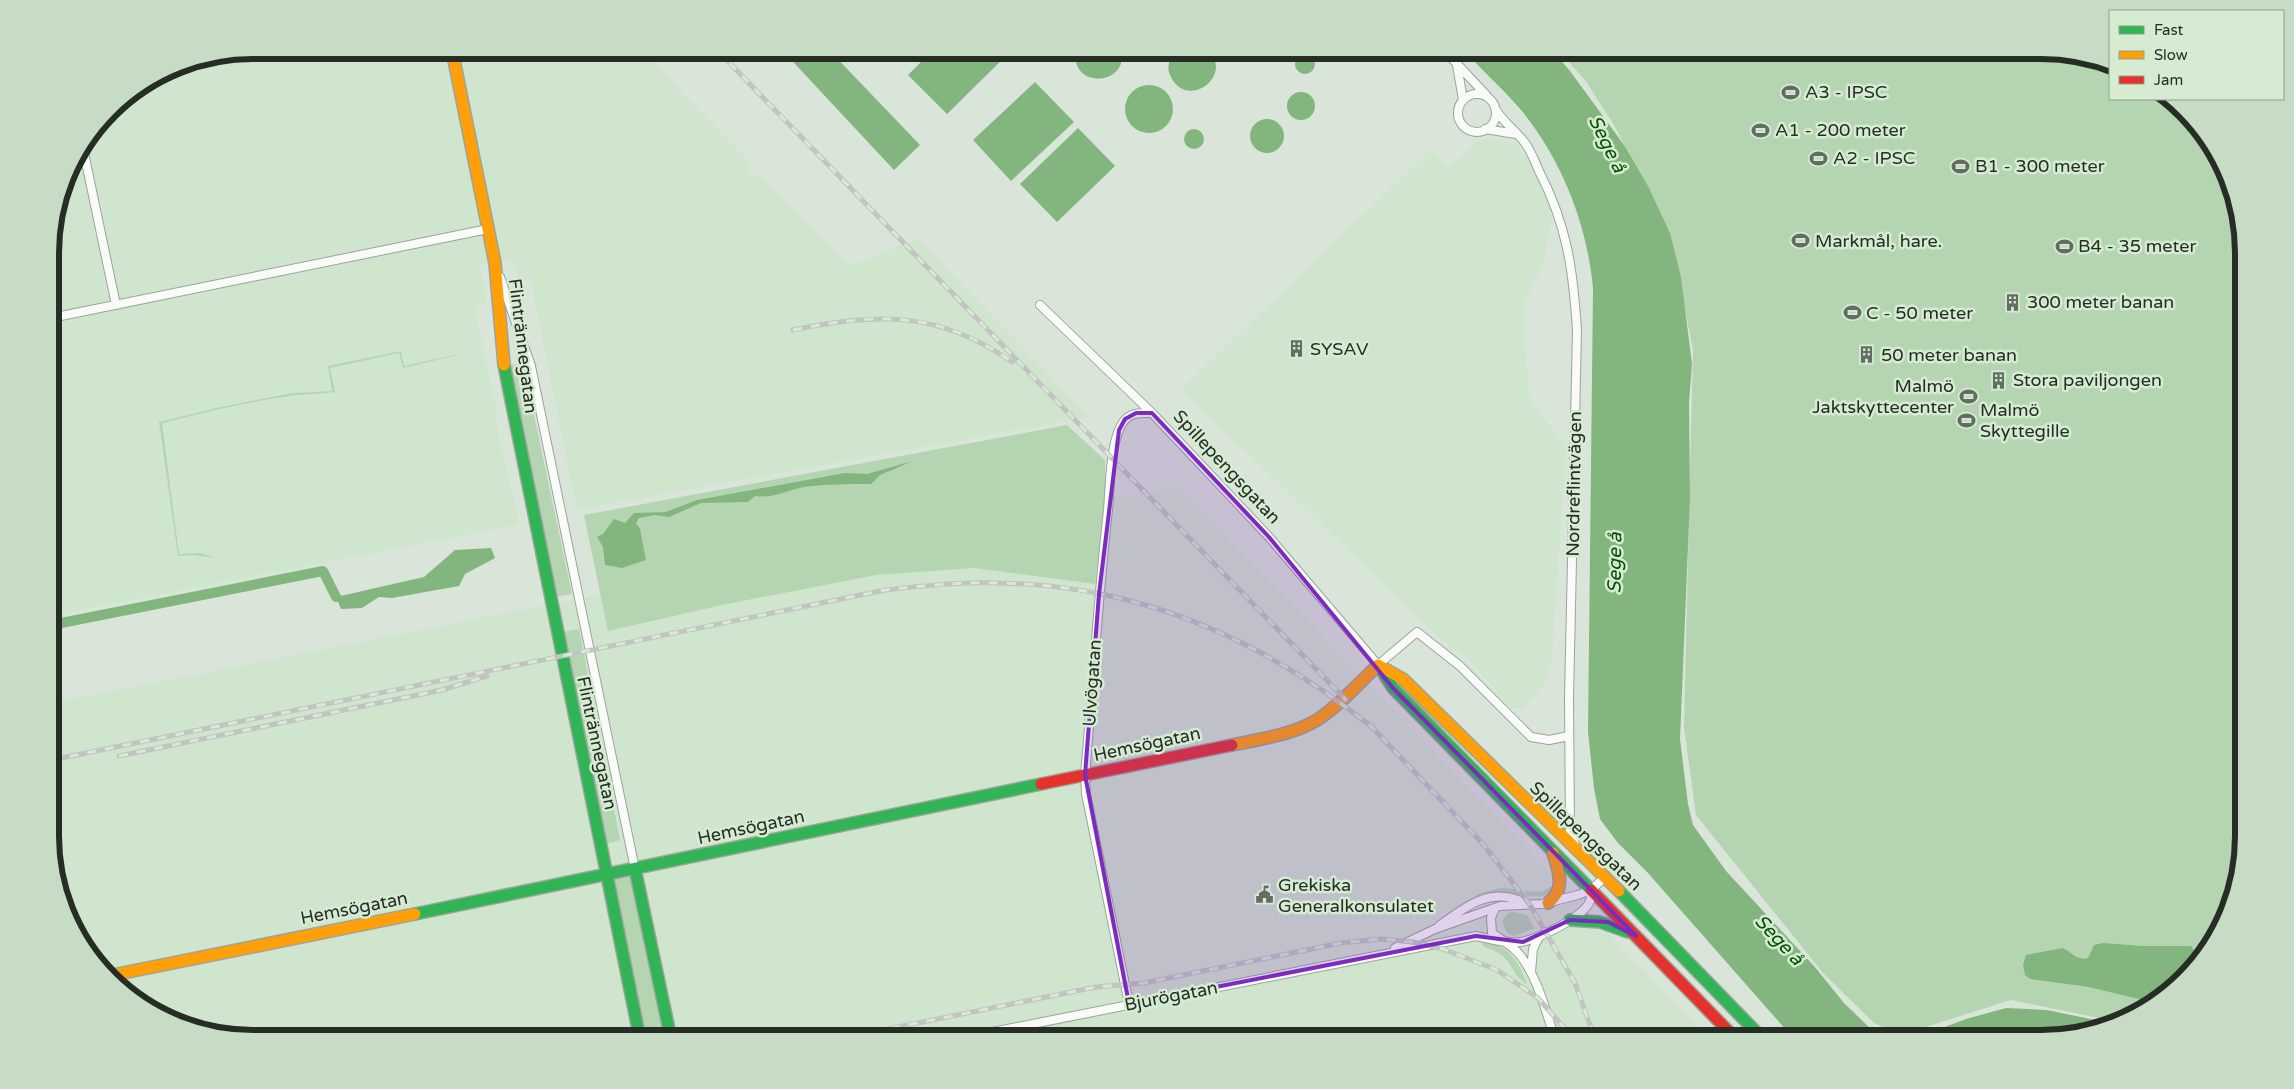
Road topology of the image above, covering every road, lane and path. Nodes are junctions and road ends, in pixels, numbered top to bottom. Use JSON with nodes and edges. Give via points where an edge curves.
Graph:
{"nodes":[{"id":1,"x":454,"y":59,"type":"edge"},
{"id":2,"x":1452,"y":59,"type":"edge"},
{"id":3,"x":1456,"y":63,"type":"junction"},
{"id":4,"x":1489,"y":98,"type":"junction"},
{"id":5,"x":1463,"y":100,"type":"junction"},
{"id":6,"x":1495,"y":108,"type":"junction"},
{"id":7,"x":1485,"y":130,"type":"junction"},
{"id":8,"x":1516,"y":134,"type":"junction"},
{"id":9,"x":85,"y":156,"type":"edge"},
{"id":10,"x":488,"y":229,"type":"junction"},
{"id":11,"x":495,"y":262,"type":"junction"},
{"id":12,"x":116,"y":305,"type":"junction"},
{"id":13,"x":1040,"y":305,"type":"dead end"},
{"id":14,"x":59,"y":316,"type":"edge"},
{"id":15,"x":1152,"y":413,"type":"junction"},
{"id":16,"x":1378,"y":665,"type":"junction"},
{"id":17,"x":1569,"y":736,"type":"junction"},
{"id":18,"x":1085,"y":774,"type":"junction"},
{"id":19,"x":1575,"y":846,"type":"junction"},
{"id":20,"x":1553,"y":851,"type":"junction"},
{"id":21,"x":635,"y":869,"type":"junction"},
{"id":22,"x":606,"y":875,"type":"junction"},
{"id":23,"x":1605,"y":878,"type":"junction"},
{"id":24,"x":1591,"y":890,"type":"junction"},
{"id":25,"x":1548,"y":903,"type":"junction"},
{"id":26,"x":1527,"y":904,"type":"junction"},
{"id":27,"x":1495,"y":908,"type":"junction"},
{"id":28,"x":1570,"y":920,"type":"junction"},
{"id":29,"x":1435,"y":928,"type":"junction"},
{"id":30,"x":1540,"y":936,"type":"junction"},
{"id":31,"x":1636,"y":936,"type":"junction"},
{"id":32,"x":1501,"y":940,"type":"junction"},
{"id":33,"x":1384,"y":953,"type":"junction"},
{"id":34,"x":117,"y":974,"type":"edge"},
{"id":35,"x":1532,"y":976,"type":"junction"},
{"id":36,"x":1129,"y":1004,"type":"junction"},
{"id":37,"x":638,"y":1030,"type":"edge"},
{"id":38,"x":669,"y":1030,"type":"edge"},
{"id":39,"x":1001,"y":1030,"type":"edge"},
{"id":40,"x":1552,"y":1030,"type":"edge"},
{"id":41,"x":1727,"y":1030,"type":"edge"},
{"id":42,"x":1754,"y":1030,"type":"edge"}],
"edges":[{"from":1,"to":10,"type":"street"},
{"from":2,"to":3,"type":"street"},
{"from":3,"to":4,"type":"street"},
{"from":3,"to":5,"type":"street"},
{"from":4,"to":5,"type":"street","via":[[1477,94]]},
{"from":4,"to":6,"type":"street"},
{"from":5,"to":7,"type":"street","via":[[1458,113],[1462,124],[1473,131]]},
{"from":6,"to":7,"type":"street","via":[[1494,121]]},
{"from":6,"to":8,"type":"street","name":"Nordreflintvägen","via":[[1501,120]]},
{"from":7,"to":8,"type":"street"},
{"from":8,"to":17,"type":"street","name":"Nordreflintvägen","via":[[1525,142],[1547,186],[1565,234],[1574,276],[1578,330]]},
{"from":9,"to":12,"type":"street"},
{"from":10,"to":11,"type":"street"},
{"from":10,"to":12,"type":"street"},
{"from":11,"to":21,"type":"street","name":"Flintrännegatan","via":[[531,366]]},
{"from":11,"to":22,"type":"street","name":"Flintrännegatan","via":[[505,373]]},
{"from":12,"to":14,"type":"street"},
{"from":13,"to":15,"type":"street","name":"Spillepengsgatan"},
{"from":15,"to":16,"type":"street","name":"Spillepengsgatan","via":[[1269,537]]},
{"from":15,"to":18,"type":"street","name":"Ulvögatan","via":[[1136,413],[1125,419],[1119,430],[1113,460]]},
{"from":16,"to":17,"type":"street","via":[[1417,632],[1460,666],[1531,737],[1549,740]]},
{"from":16,"to":18,"type":"street","name":"Hemsögatan","via":[[1340,702],[1306,725],[1262,738]]},
{"from":16,"to":19,"type":"street","name":"Spillepengsgatan","via":[[1403,679],[1527,803]]},
{"from":16,"to":20,"type":"street","name":"Spillepengsgatan","via":[[1393,688]]},
{"from":17,"to":19,"type":"street","name":"Nordreflintvägen","via":[[1570,833]]},
{"from":18,"to":21,"type":"street","name":"Hemsögatan"},
{"from":18,"to":36,"type":"street","name":"Ulvögatan","via":[[1086,794]]},
{"from":19,"to":23,"type":"street","name":"Spillepengsgatan"},
{"from":20,"to":24,"type":"street","name":"Spillepengsgatan"},
{"from":20,"to":25,"type":"street","via":[[1562,880],[1560,892]]},
{"from":21,"to":22,"type":"street","name":"Hemsögatan"},
{"from":21,"to":38,"type":"street","name":"Flintrännegatan"},
{"from":22,"to":34,"type":"street","name":"Hemsögatan"},
{"from":22,"to":37,"type":"street","name":"Flintrännegatan"},
{"from":23,"to":24,"type":"street","name":"Bjurögatan"},
{"from":23,"to":42,"type":"street","name":"Spillepengsgatan"},
{"from":24,"to":25,"type":"street","name":"Bjurögatan"},
{"from":24,"to":28,"type":"street","name":"Bjurögatan","via":[[1587,906]]},
{"from":24,"to":31,"type":"street","name":"Spillepengsgatan"},
{"from":25,"to":26,"type":"street","name":"Bjurögatan"},
{"from":26,"to":27,"type":"street","name":"Bjurögatan"},
{"from":26,"to":29,"type":"street","name":"Bjurögatan","via":[[1505,895],[1482,899]]},
{"from":27,"to":29,"type":"street","name":"Bjurögatan"},
{"from":27,"to":32,"type":"street","via":[[1491,918],[1492,933]]},
{"from":28,"to":30,"type":"street","name":"Bjurögatan"},
{"from":28,"to":31,"type":"street","via":[[1608,922]]},
{"from":29,"to":33,"type":"street","name":"Bjurögatan"},
{"from":30,"to":32,"type":"street","name":"Bjurögatan","via":[[1523,942]]},
{"from":30,"to":35,"type":"street","via":[[1531,958]]},
{"from":31,"to":41,"type":"street","name":"Spillepengsgatan"},
{"from":32,"to":33,"type":"street","name":"Bjurögatan","via":[[1476,936]]},
{"from":32,"to":35,"type":"street","via":[[1521,956]]},
{"from":33,"to":36,"type":"street","name":"Bjurögatan"},
{"from":35,"to":40,"type":"street"},
{"from":36,"to":39,"type":"street","name":"Bjurögatan"}]}
